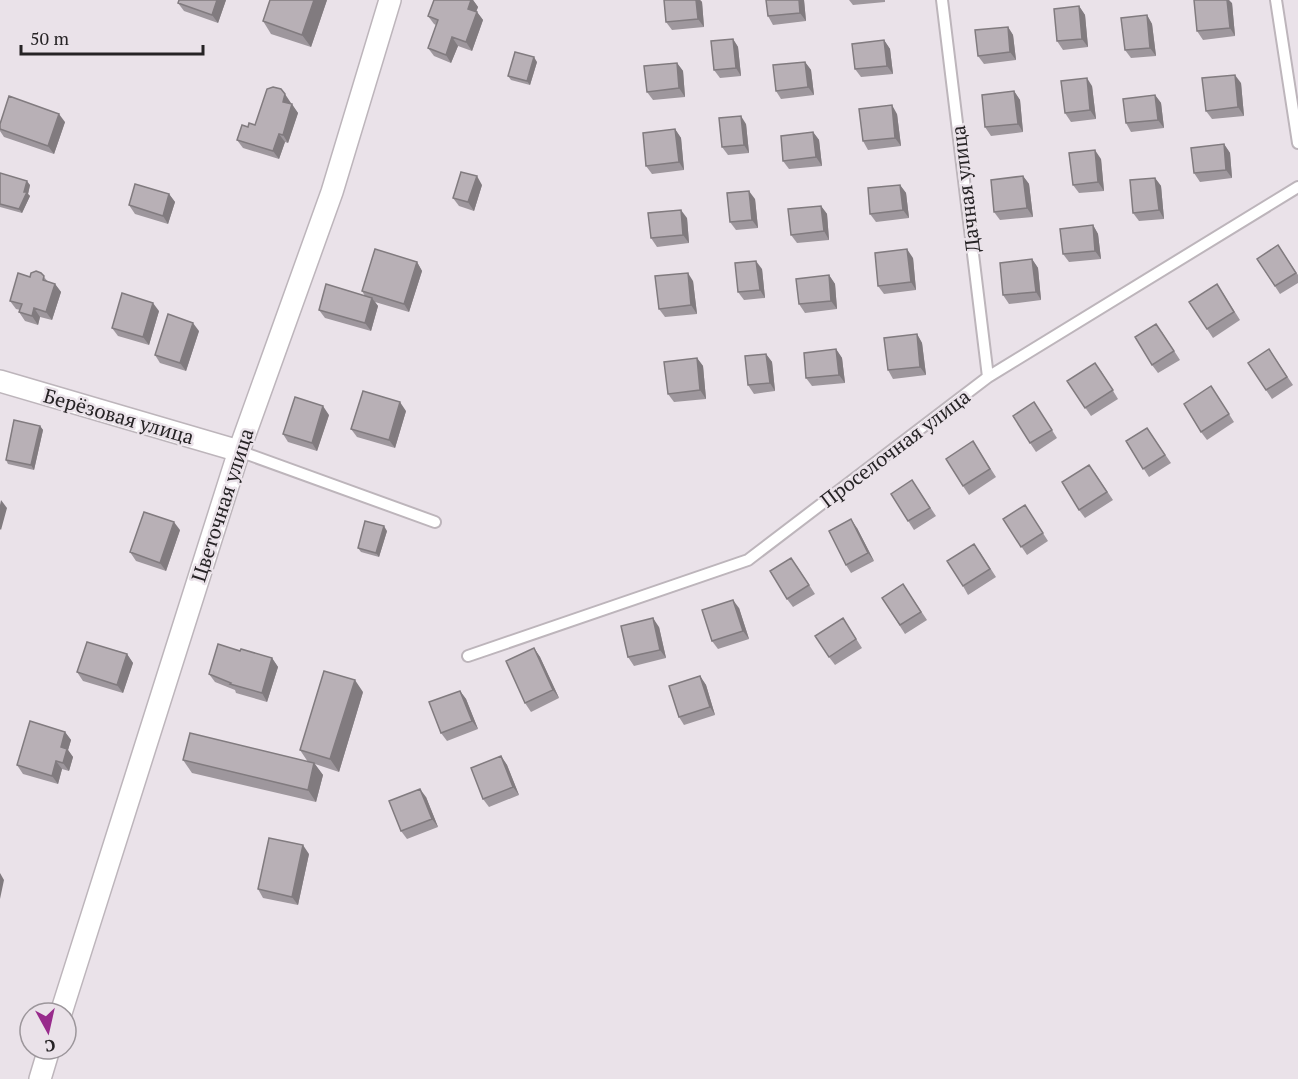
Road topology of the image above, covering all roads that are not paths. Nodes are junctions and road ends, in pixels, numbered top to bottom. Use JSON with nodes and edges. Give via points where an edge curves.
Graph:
{"nodes":[{"id":1,"x":390,"y":0,"type":"edge"},
{"id":2,"x":942,"y":0,"type":"edge"},
{"id":3,"x":1276,"y":0,"type":"edge"},
{"id":4,"x":1298,"y":143,"type":"edge"},
{"id":5,"x":1298,"y":187,"type":"edge"},
{"id":6,"x":988,"y":377,"type":"junction"},
{"id":7,"x":0,"y":381,"type":"edge"},
{"id":8,"x":239,"y":451,"type":"junction"},
{"id":9,"x":435,"y":522,"type":"dead end"},
{"id":10,"x":468,"y":656,"type":"dead end"},
{"id":11,"x":65,"y":1001,"type":"edge"},
{"id":12,"x":45,"y":1061,"type":"edge"},
{"id":13,"x":40,"y":1079,"type":"edge"}],
"edges":[{"from":1,"to":8,"type":"street","name":"Цветочная улица","via":[[332,192]]},
{"from":2,"to":6,"type":"lane","name":"Дачная улица"},
{"from":3,"to":4,"type":"lane"},
{"from":5,"to":6,"type":"lane","name":"Проселочная улица"},
{"from":6,"to":10,"type":"lane","name":"Проселочная улица","via":[[748,560]]},
{"from":7,"to":8,"type":"street","name":"Берёзовая улица"},
{"from":8,"to":9,"type":"lane"},
{"from":8,"to":11,"type":"street","name":"Цветочная улица"},
{"from":12,"to":13,"type":"street"}]}
